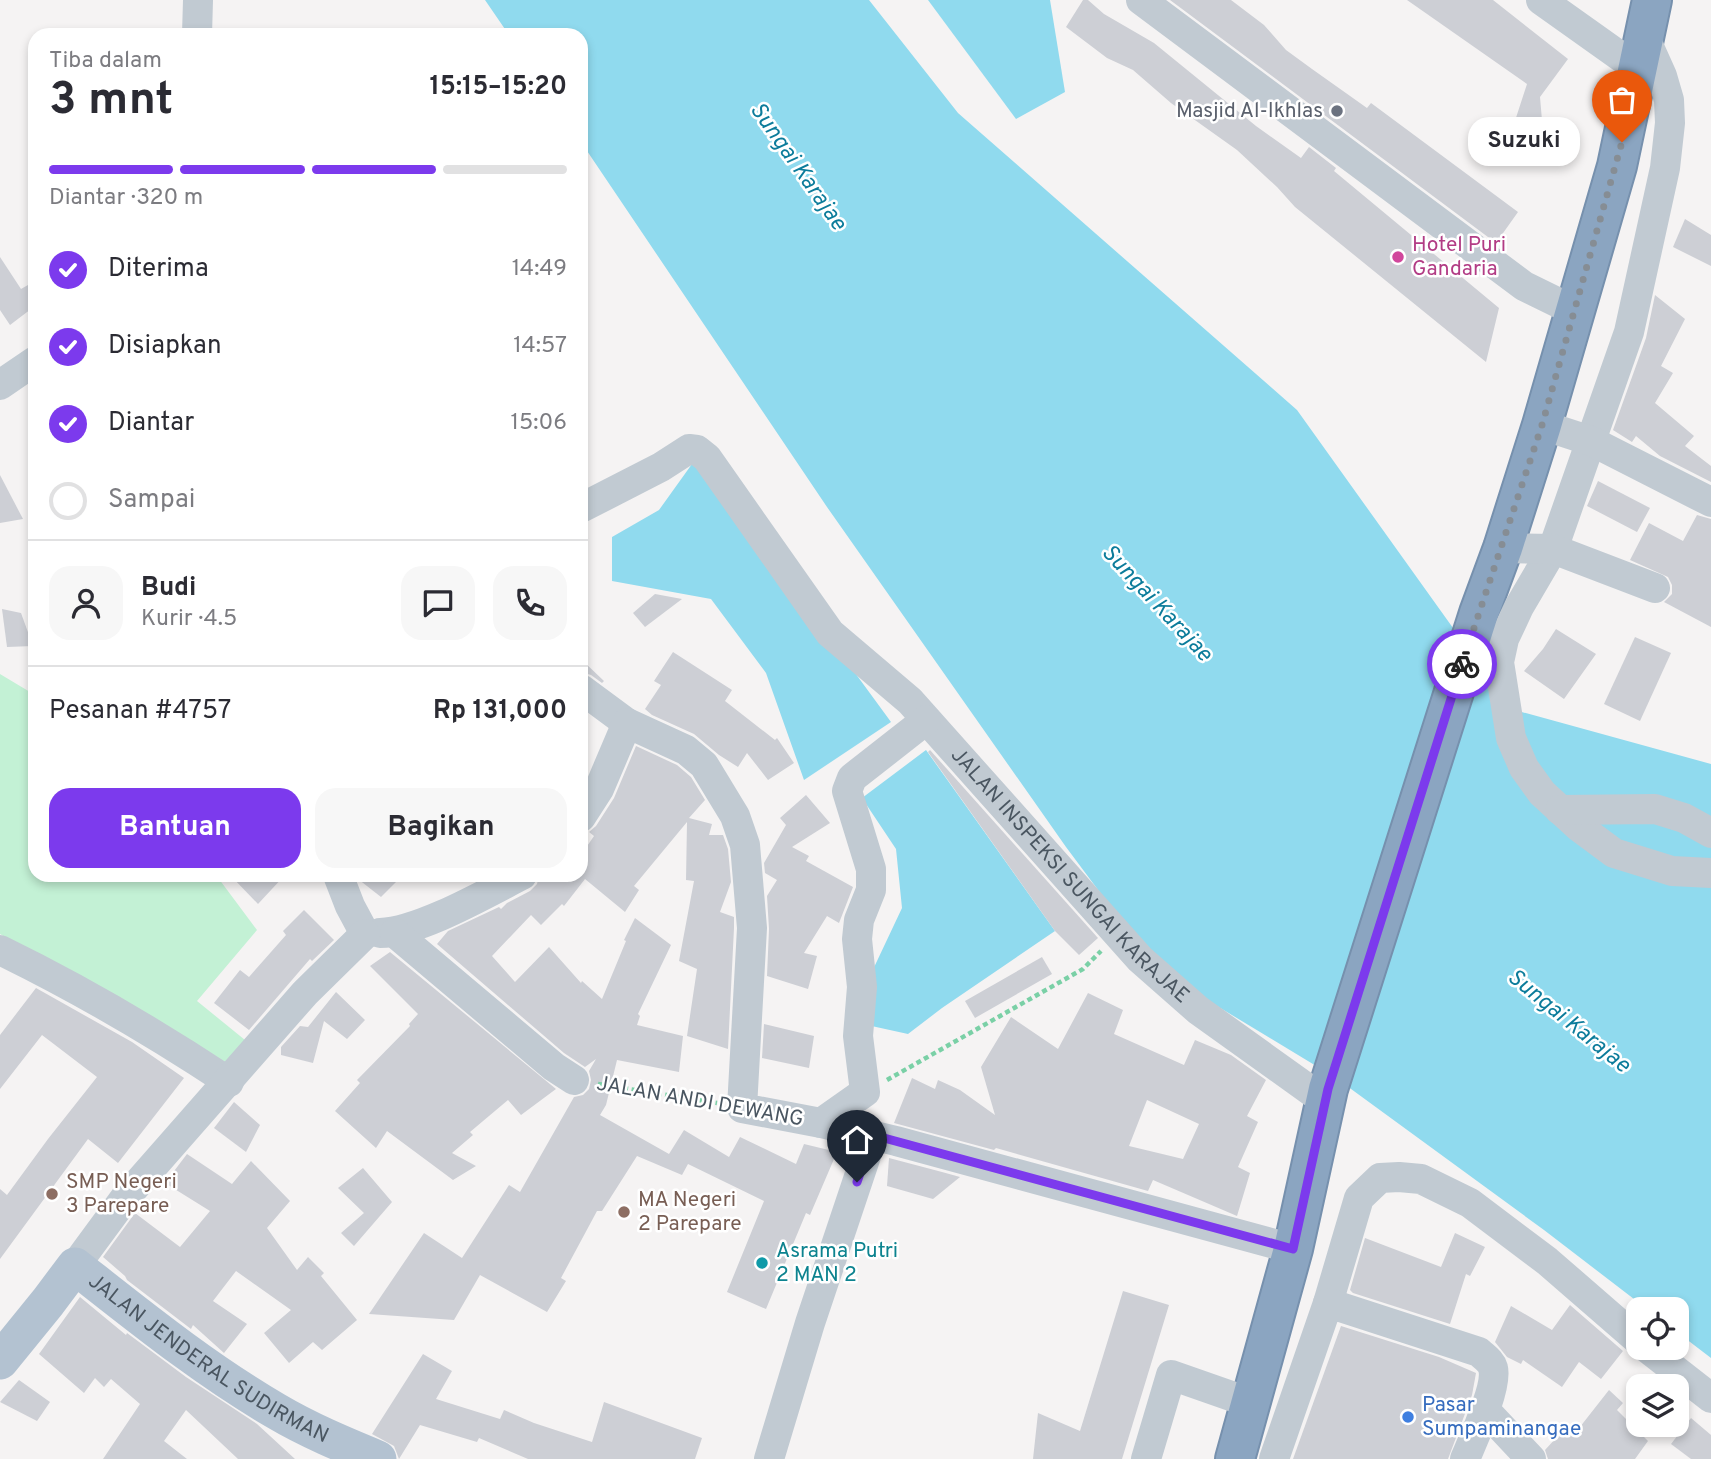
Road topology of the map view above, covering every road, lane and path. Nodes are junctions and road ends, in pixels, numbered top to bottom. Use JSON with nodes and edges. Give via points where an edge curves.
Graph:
{"nodes":[{"id":1,"x":198,"y":0,"type":"edge"},
{"id":2,"x":1141,"y":0,"type":"edge"},
{"id":3,"x":1541,"y":0,"type":"edge"},
{"id":4,"x":197,"y":28,"type":"edge"},
{"id":5,"x":1645,"y":35,"type":"edge"},
{"id":6,"x":1575,"y":311,"type":"junction"},
{"id":7,"x":28,"y":365,"type":"edge"},
{"id":8,"x":0,"y":385,"type":"edge"},
{"id":9,"x":1542,"y":425,"type":"junction"},
{"id":10,"x":1591,"y":442,"type":"junction"},
{"id":11,"x":1711,"y":502,"type":"edge"},
{"id":12,"x":588,"y":504,"type":"edge"},
{"id":13,"x":1503,"y":548,"type":"junction"},
{"id":14,"x":1553,"y":548,"type":"junction"},
{"id":15,"x":1655,"y":588,"type":"dead end"},
{"id":16,"x":588,"y":695,"type":"edge"},
{"id":17,"x":926,"y":720,"type":"junction"},
{"id":18,"x":627,"y":723,"type":"junction"},
{"id":19,"x":588,"y":806,"type":"edge"},
{"id":20,"x":1560,"y":810,"type":"junction"},
{"id":21,"x":1711,"y":833,"type":"edge"},
{"id":22,"x":1711,"y":873,"type":"edge"},
{"id":23,"x":341,"y":882,"type":"edge"},
{"id":24,"x":508,"y":882,"type":"edge"},
{"id":25,"x":395,"y":933,"type":"junction"},
{"id":26,"x":365,"y":934,"type":"junction"},
{"id":27,"x":1117,"y":934,"type":"junction"},
{"id":28,"x":0,"y":950,"type":"edge"},
{"id":29,"x":574,"y":1080,"type":"joint"},
{"id":30,"x":229,"y":1082,"type":"junction"},
{"id":31,"x":865,"y":1092,"type":"junction"},
{"id":32,"x":1327,"y":1095,"type":"junction"},
{"id":33,"x":742,"y":1108,"type":"junction"},
{"id":34,"x":821,"y":1122,"type":"junction"},
{"id":35,"x":873,"y":1135,"type":"junction"},
{"id":36,"x":1293,"y":1249,"type":"junction"},
{"id":37,"x":75,"y":1266,"type":"junction"},
{"id":38,"x":1328,"y":1303,"type":"junction"},
{"id":39,"x":1626,"y":1330,"type":"edge"},
{"id":40,"x":1662,"y":1360,"type":"edge"},
{"id":41,"x":0,"y":1361,"type":"edge"},
{"id":42,"x":1711,"y":1398,"type":"edge"},
{"id":43,"x":1251,"y":1403,"type":"junction"},
{"id":44,"x":1485,"y":1410,"type":"junction"},
{"id":45,"x":378,"y":1459,"type":"edge"},
{"id":46,"x":769,"y":1459,"type":"edge"},
{"id":47,"x":1146,"y":1459,"type":"edge"},
{"id":48,"x":1235,"y":1459,"type":"edge"},
{"id":49,"x":1274,"y":1459,"type":"edge"},
{"id":50,"x":1465,"y":1459,"type":"edge"},
{"id":51,"x":1531,"y":1459,"type":"edge"}],
"edges":[{"from":1,"to":4,"type":"street"},
{"from":2,"to":6,"type":"street","via":[[1530,290]]},
{"from":3,"to":5,"type":"street"},
{"from":5,"to":6,"type":"highway","via":[[1617,166]]},
{"from":5,"to":10,"type":"street","via":[[1670,100],[1665,168],[1629,332]]},
{"from":6,"to":9,"type":"highway"},
{"from":7,"to":8,"type":"street"},
{"from":9,"to":10,"type":"street"},
{"from":9,"to":13,"type":"highway"},
{"from":10,"to":11,"type":"street"},
{"from":10,"to":14,"type":"street"},
{"from":12,"to":17,"type":"street","name":"JALAN INSPEKSI SUNGAI KARAJAE","via":[[689,449],[697,450],[830,633]]},
{"from":13,"to":14,"type":"street"},
{"from":13,"to":32,"type":"highway"},
{"from":14,"to":15,"type":"street"},
{"from":14,"to":20,"type":"street","via":[[1519,607],[1499,662],[1511,738],[1524,768]]},
{"from":16,"to":18,"type":"street"},
{"from":17,"to":27,"type":"street","name":"JALAN INSPEKSI SUNGAI KARAJAE"},
{"from":17,"to":31,"type":"street","via":[[852,778],[847,791],[872,869],[857,939],[862,987],[858,1044]]},
{"from":18,"to":19,"type":"street"},
{"from":18,"to":33,"type":"street","via":[[686,750],[704,765],[735,817],[745,845],[752,928]]},
{"from":20,"to":21,"type":"street","via":[[1655,809]]},
{"from":20,"to":22,"type":"street","via":[[1614,853],[1672,871]]},
{"from":23,"to":26,"type":"street"},
{"from":24,"to":25,"type":"street"},
{"from":25,"to":26,"type":"street"},
{"from":25,"to":29,"type":"street","name":"JALAN ANDI DEWANG"},
{"from":26,"to":30,"type":"street","via":[[305,993]]},
{"from":27,"to":31,"type":"path","via":[[1083,969]]},
{"from":27,"to":32,"type":"street","name":"JALAN INSPEKSI SUNGAI KARAJAE","via":[[1189,1002]]},
{"from":28,"to":30,"type":"street","via":[[154,1032]]},
{"from":29,"to":33,"type":"path","name":"JALAN ANDI DEWANG"},
{"from":30,"to":37,"type":"street","via":[[125,1198]]},
{"from":31,"to":34,"type":"street"},
{"from":32,"to":36,"type":"highway"},
{"from":33,"to":34,"type":"street","name":"JALAN ANDI DEWANG"},
{"from":34,"to":35,"type":"street","name":"JALAN ANDI DEWANG"},
{"from":35,"to":36,"type":"street","name":"JALAN ANDI DEWANG"},
{"from":35,"to":46,"type":"street"},
{"from":36,"to":43,"type":"highway"},
{"from":37,"to":41,"type":"main road","name":"JALAN JENDERAL SUDIRMAN"},
{"from":37,"to":45,"type":"main road","name":"JALAN JENDERAL SUDIRMAN","via":[[170,1340],[278,1413]]},
{"from":38,"to":39,"type":"street","via":[[1359,1198],[1380,1178],[1421,1179],[1470,1203]]},
{"from":38,"to":44,"type":"street","via":[[1479,1352],[1494,1369]]},
{"from":38,"to":49,"type":"street"},
{"from":40,"to":42,"type":"street"},
{"from":43,"to":47,"type":"street","via":[[1171,1376]]},
{"from":43,"to":48,"type":"highway"},
{"from":44,"to":50,"type":"street"},
{"from":44,"to":51,"type":"street"}]}
